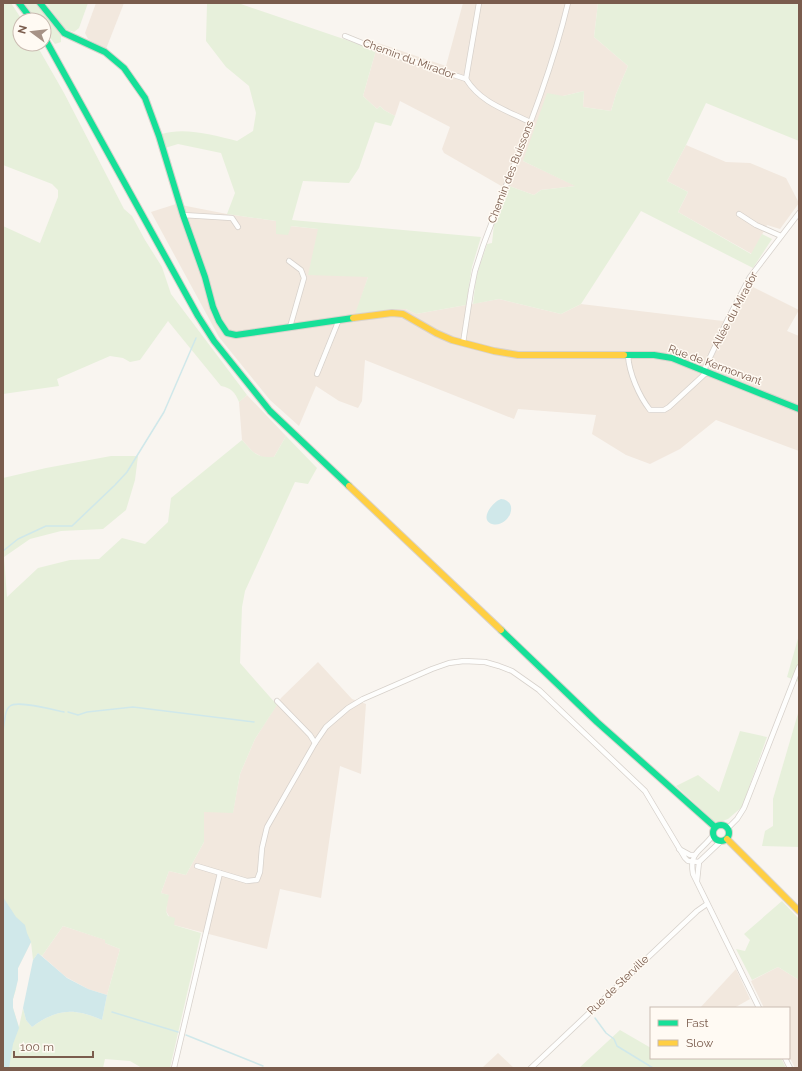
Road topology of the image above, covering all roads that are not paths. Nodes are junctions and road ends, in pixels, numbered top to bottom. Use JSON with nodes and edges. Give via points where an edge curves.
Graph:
{"nodes":[{"id":1,"x":19,"y":3,"type":"edge"},
{"id":2,"x":40,"y":3,"type":"edge"},
{"id":3,"x":479,"y":3,"type":"edge"},
{"id":4,"x":568,"y":3,"type":"edge"},
{"id":5,"x":26,"y":12,"type":"edge"},
{"id":6,"x":345,"y":36,"type":"dead end"},
{"id":7,"x":52,"y":51,"type":"edge"},
{"id":8,"x":466,"y":79,"type":"junction"},
{"id":9,"x":530,"y":122,"type":"junction"},
{"id":10,"x":799,"y":213,"type":"edge"},
{"id":11,"x":739,"y":214,"type":"dead end"},
{"id":12,"x":183,"y":215,"type":"junction"},
{"id":13,"x":238,"y":226,"type":"dead end"},
{"id":14,"x":780,"y":236,"type":"junction"},
{"id":15,"x":289,"y":260,"type":"dead end"},
{"id":16,"x":338,"y":322,"type":"junction"},
{"id":17,"x":290,"y":327,"type":"junction"},
{"id":18,"x":463,"y":343,"type":"junction"},
{"id":19,"x":628,"y":355,"type":"junction"},
{"id":20,"x":706,"y":371,"type":"junction"},
{"id":21,"x":317,"y":374,"type":"dead end"},
{"id":22,"x":799,"y":409,"type":"edge"},
{"id":23,"x":799,"y":667,"type":"edge"},
{"id":24,"x":277,"y":701,"type":"dead end"},
{"id":25,"x":315,"y":743,"type":"junction"},
{"id":26,"x":715,"y":828,"type":"junction"},
{"id":27,"x":727,"y":829,"type":"junction"},
{"id":28,"x":712,"y":835,"type":"junction"},
{"id":29,"x":727,"y":839,"type":"junction"},
{"id":30,"x":720,"y":842,"type":"junction"},
{"id":31,"x":680,"y":849,"type":"junction"},
{"id":32,"x":694,"y":854,"type":"junction"},
{"id":33,"x":692,"y":861,"type":"junction"},
{"id":34,"x":699,"y":862,"type":"junction"},
{"id":35,"x":198,"y":866,"type":"dead end"},
{"id":36,"x":220,"y":873,"type":"junction"},
{"id":37,"x":697,"y":880,"type":"junction"},
{"id":38,"x":707,"y":904,"type":"junction"},
{"id":39,"x":799,"y":912,"type":"edge"},
{"id":40,"x":758,"y":1007,"type":"edge"},
{"id":41,"x":786,"y":1059,"type":"edge"},
{"id":42,"x":174,"y":1068,"type":"edge"},
{"id":43,"x":531,"y":1068,"type":"edge"},
{"id":44,"x":790,"y":1068,"type":"edge"}],
"edges":[{"from":1,"to":5,"type":"main road"},
{"from":2,"to":12,"type":"main road","via":[[64,33],[104,52],[124,68],[145,98]]},
{"from":3,"to":8,"type":"street"},
{"from":4,"to":9,"type":"street","name":"Chemin des Buissons","via":[[555,54]]},
{"from":6,"to":8,"type":"street","name":"Chemin du Mirador"},
{"from":7,"to":26,"type":"main road","via":[[198,316],[214,341],[270,411],[597,722]]},
{"from":8,"to":9,"type":"street","name":"Chemin du Mirador","via":[[482,98]]},
{"from":9,"to":18,"type":"street","name":"Chemin des Buissons","via":[[482,246],[475,271]]},
{"from":10,"to":14,"type":"street","name":"Allée du Mirador"},
{"from":11,"to":14,"type":"street"},
{"from":12,"to":13,"type":"street","via":[[232,218]]},
{"from":12,"to":17,"type":"main road","name":"Rue de Kermorvant","via":[[213,307],[227,333],[236,335]]},
{"from":14,"to":20,"type":"street","name":"Allée du Mirador","via":[[750,277],[728,319]]},
{"from":15,"to":17,"type":"street","via":[[301,270],[304,278]]},
{"from":16,"to":17,"type":"main road","name":"Rue de Kermorvant"},
{"from":16,"to":18,"type":"main road","name":"Rue de Kermorvant","via":[[392,313],[404,314],[436,333]]},
{"from":16,"to":21,"type":"street"},
{"from":18,"to":19,"type":"main road","name":"Rue de Kermorvant","via":[[518,355]]},
{"from":19,"to":20,"type":"main road","name":"Rue de Kermorvant","via":[[672,358]]},
{"from":19,"to":20,"type":"street","via":[[637,387],[650,410],[664,410],[669,407]]},
{"from":20,"to":22,"type":"main road","name":"Rue de Kermorvant"},
{"from":23,"to":27,"type":"street","via":[[744,808]]},
{"from":24,"to":25,"type":"street"},
{"from":25,"to":31,"type":"street","via":[[326,727],[348,708],[432,669],[464,661],[499,666],[512,671],[539,690],[645,791]]},
{"from":25,"to":36,"type":"street","via":[[267,827],[257,880],[247,881]]},
{"from":26,"to":27,"type":"main road","via":[[720,825]]},
{"from":26,"to":28,"type":"main road"},
{"from":27,"to":29,"type":"main road"},
{"from":28,"to":30,"type":"main road"},
{"from":28,"to":32,"type":"street"},
{"from":29,"to":30,"type":"main road"},
{"from":29,"to":39,"type":"main road"},
{"from":30,"to":34,"type":"street"},
{"from":31,"to":32,"type":"street","via":[[690,855]]},
{"from":31,"to":33,"type":"street","via":[[685,858]]},
{"from":32,"to":33,"type":"street"},
{"from":33,"to":34,"type":"street"},
{"from":33,"to":37,"type":"street","via":[[693,874]]},
{"from":34,"to":37,"type":"street"},
{"from":35,"to":36,"type":"street"},
{"from":36,"to":42,"type":"street"},
{"from":37,"to":38,"type":"street"},
{"from":38,"to":40,"type":"street"},
{"from":38,"to":43,"type":"street","name":"Rue de Sterville"},
{"from":41,"to":44,"type":"street"}]}
